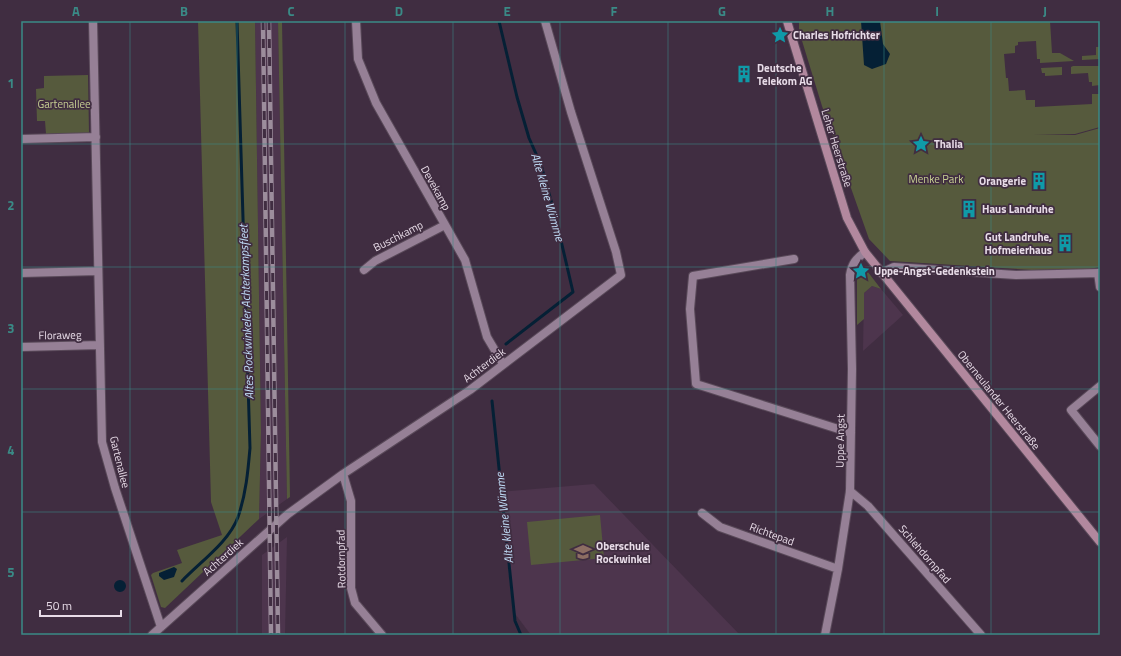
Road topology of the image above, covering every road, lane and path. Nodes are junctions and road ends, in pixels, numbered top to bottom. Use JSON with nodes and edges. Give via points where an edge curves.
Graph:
{"nodes":[{"id":1,"x":93,"y":21,"type":"edge"},
{"id":2,"x":356,"y":21,"type":"edge"},
{"id":3,"x":545,"y":21,"type":"edge"},
{"id":4,"x":787,"y":21,"type":"edge"},
{"id":5,"x":96,"y":137,"type":"junction"},
{"id":6,"x":21,"y":139,"type":"edge"},
{"id":7,"x":445,"y":225,"type":"junction"},
{"id":8,"x":865,"y":252,"type":"junction"},
{"id":9,"x":794,"y":259,"type":"dead end"},
{"id":10,"x":364,"y":270,"type":"dead end"},
{"id":11,"x":98,"y":271,"type":"junction"},
{"id":12,"x":21,"y":273,"type":"edge"},
{"id":13,"x":881,"y":273,"type":"junction"},
{"id":14,"x":1099,"y":273,"type":"edge"},
{"id":15,"x":1100,"y":287,"type":"edge"},
{"id":16,"x":100,"y":345,"type":"junction"},
{"id":17,"x":21,"y":347,"type":"edge"},
{"id":18,"x":502,"y":364,"type":"junction"},
{"id":19,"x":1100,"y":386,"type":"edge"},
{"id":20,"x":851,"y":433,"type":"junction"},
{"id":21,"x":1100,"y":446,"type":"edge"},
{"id":22,"x":343,"y":474,"type":"junction"},
{"id":23,"x":850,"y":491,"type":"junction"},
{"id":24,"x":702,"y":513,"type":"dead end"},
{"id":25,"x":1100,"y":542,"type":"edge"},
{"id":26,"x":838,"y":569,"type":"junction"},
{"id":27,"x":161,"y":627,"type":"junction"},
{"id":28,"x":152,"y":635,"type":"edge"},
{"id":29,"x":382,"y":635,"type":"edge"},
{"id":30,"x":825,"y":635,"type":"edge"},
{"id":31,"x":981,"y":635,"type":"edge"}],
"edges":[{"from":1,"to":5,"type":"street","name":"Gartenallee"},
{"from":2,"to":7,"type":"street","name":"Devekamp","via":[[358,59],[376,103]]},
{"from":3,"to":18,"type":"street","name":"Achterdiek","via":[[621,275]]},
{"from":4,"to":8,"type":"main road","name":"Leher Heerstraße","via":[[845,213]]},
{"from":5,"to":6,"type":"street"},
{"from":5,"to":11,"type":"street","name":"Gartenallee"},
{"from":7,"to":10,"type":"street","name":"Buschkamp","via":[[375,260]]},
{"from":7,"to":18,"type":"street","name":"Devekamp","via":[[465,260],[487,337]]},
{"from":8,"to":13,"type":"main road","name":"Leher Heerstraße"},
{"from":8,"to":20,"type":"street","name":"Uppe Angst","via":[[856,259],[850,275]]},
{"from":9,"to":20,"type":"street","via":[[693,276],[690,309],[696,384]]},
{"from":11,"to":12,"type":"street"},
{"from":11,"to":16,"type":"street","name":"Gartenallee"},
{"from":13,"to":14,"type":"street","via":[[894,267],[1016,275]]},
{"from":13,"to":25,"type":"main road","name":"Oberneulander Heerstraße"},
{"from":14,"to":15,"type":"street"},
{"from":16,"to":17,"type":"street","name":"Floraweg"},
{"from":16,"to":27,"type":"street","name":"Gartenallee","via":[[102,442]]},
{"from":18,"to":22,"type":"street","name":"Achterdiek","via":[[470,390]]},
{"from":19,"to":21,"type":"street","via":[[1071,410]]},
{"from":20,"to":23,"type":"street","name":"Uppe Angst"},
{"from":22,"to":27,"type":"street","name":"Achterdiek","via":[[288,514]]},
{"from":22,"to":29,"type":"street","name":"Rotdornpfad","via":[[351,501],[351,588],[355,603]]},
{"from":23,"to":26,"type":"street","name":"Uppe Angst"},
{"from":23,"to":31,"type":"street","name":"Schlehdornpfad","via":[[868,506]]},
{"from":24,"to":26,"type":"street","name":"Richtepad","via":[[720,527]]},
{"from":26,"to":30,"type":"street","name":"Uppe Angst"},
{"from":27,"to":28,"type":"street","name":"Achterdiek"}]}
